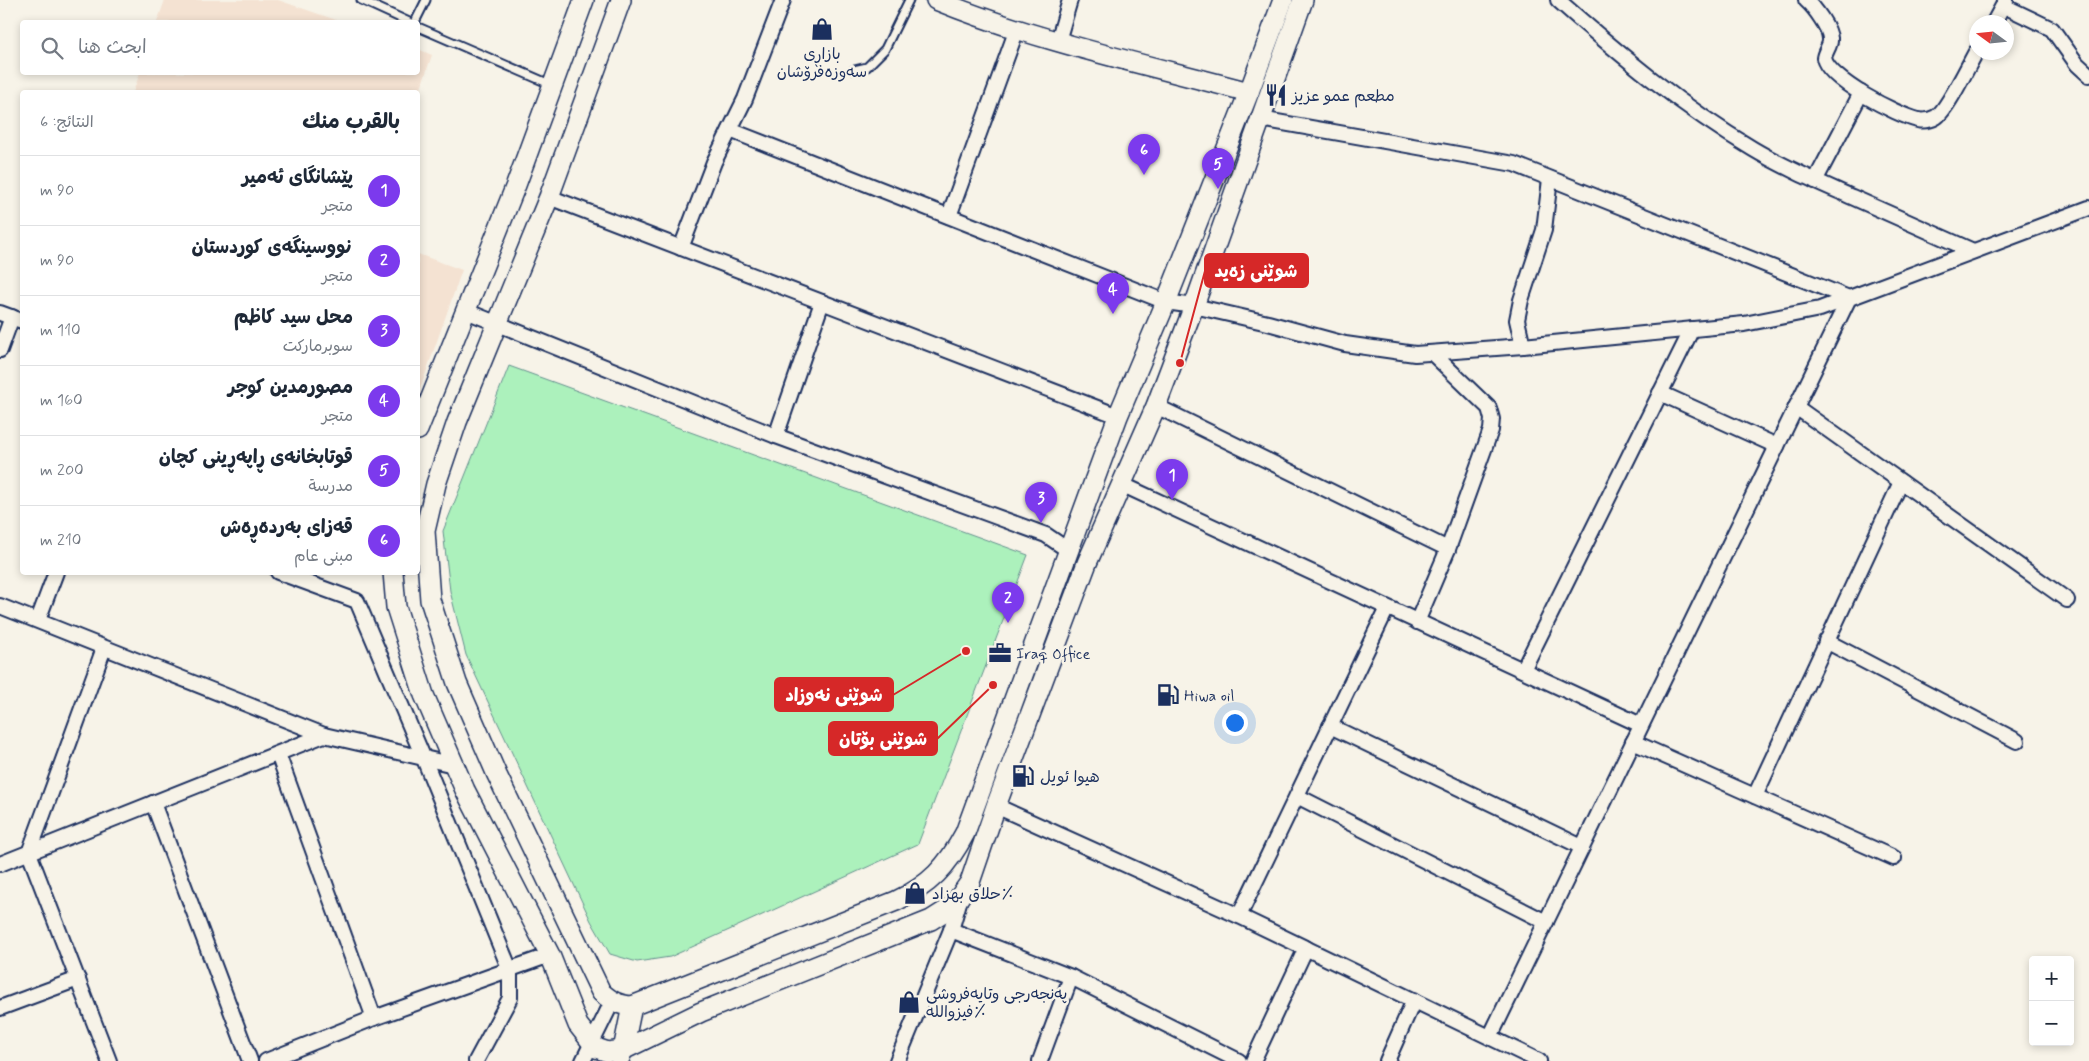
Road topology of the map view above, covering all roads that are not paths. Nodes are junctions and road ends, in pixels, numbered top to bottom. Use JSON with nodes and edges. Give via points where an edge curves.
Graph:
{"nodes":[{"id":1,"x":361,"y":0,"type":"edge"},
{"id":2,"x":426,"y":0,"type":"edge"},
{"id":3,"x":584,"y":0,"type":"edge"},
{"id":4,"x":621,"y":0,"type":"edge"},
{"id":5,"x":783,"y":0,"type":"edge"},
{"id":6,"x":909,"y":0,"type":"edge"},
{"id":7,"x":936,"y":0,"type":"edge"},
{"id":8,"x":1070,"y":0,"type":"edge"},
{"id":9,"x":1283,"y":0,"type":"edge"},
{"id":10,"x":1303,"y":0,"type":"edge"},
{"id":11,"x":1558,"y":0,"type":"edge"},
{"id":12,"x":1806,"y":0,"type":"edge"},
{"id":13,"x":2005,"y":3,"type":"edge"},
{"id":14,"x":1998,"y":15,"type":"edge"},
{"id":15,"x":405,"y":20,"type":"edge"},
{"id":16,"x":416,"y":20,"type":"edge"},
{"id":17,"x":420,"y":28,"type":"edge"},
{"id":18,"x":1017,"y":29,"type":"junction"},
{"id":19,"x":1058,"y":41,"type":"junction"},
{"id":20,"x":1971,"y":60,"type":"edge"},
{"id":21,"x":854,"y":70,"type":"dead end"},
{"id":22,"x":2089,"y":75,"type":"edge"},
{"id":23,"x":552,"y":85,"type":"junction"},
{"id":24,"x":1249,"y":92,"type":"junction"},
{"id":25,"x":1861,"y":93,"type":"junction"},
{"id":26,"x":1260,"y":119,"type":"junction"},
{"id":27,"x":730,"y":130,"type":"junction"},
{"id":28,"x":1550,"y":179,"type":"junction"},
{"id":29,"x":1816,"y":181,"type":"junction"},
{"id":30,"x":549,"y":197,"type":"junction"},
{"id":31,"x":2089,"y":208,"type":"edge"},
{"id":32,"x":949,"y":216,"type":"junction"},
{"id":33,"x":681,"y":248,"type":"junction"},
{"id":34,"x":1973,"y":251,"type":"junction"},
{"id":35,"x":1849,"y":298,"type":"junction"},
{"id":36,"x":822,"y":302,"type":"junction"},
{"id":37,"x":1166,"y":302,"type":"junction"},
{"id":38,"x":1194,"y":306,"type":"junction"},
{"id":39,"x":466,"y":311,"type":"junction"},
{"id":40,"x":12,"y":317,"type":"edge"},
{"id":41,"x":498,"y":324,"type":"junction"},
{"id":42,"x":1692,"y":329,"type":"junction"},
{"id":43,"x":1523,"y":346,"type":"junction"},
{"id":44,"x":0,"y":350,"type":"edge"},
{"id":45,"x":1432,"y":353,"type":"junction"},
{"id":46,"x":1660,"y":393,"type":"junction"},
{"id":47,"x":1156,"y":406,"type":"junction"},
{"id":48,"x":1796,"y":407,"type":"junction"},
{"id":49,"x":1118,"y":416,"type":"junction"},
{"id":50,"x":420,"y":425,"type":"edge"},
{"id":51,"x":776,"y":436,"type":"junction"},
{"id":52,"x":1777,"y":446,"type":"junction"},
{"id":53,"x":1901,"y":482,"type":"junction"},
{"id":54,"x":1121,"y":484,"type":"junction"},
{"id":55,"x":1448,"y":549,"type":"junction"},
{"id":56,"x":1068,"y":550,"type":"junction"},
{"id":57,"x":55,"y":575,"type":"edge"},
{"id":58,"x":286,"y":575,"type":"edge"},
{"id":59,"x":393,"y":575,"type":"edge"},
{"id":60,"x":2068,"y":600,"type":"dead end"},
{"id":61,"x":0,"y":606,"type":"edge"},
{"id":62,"x":1387,"y":608,"type":"junction"},
{"id":63,"x":38,"y":620,"type":"junction"},
{"id":64,"x":1416,"y":622,"type":"junction"},
{"id":65,"x":1826,"y":641,"type":"junction"},
{"id":66,"x":104,"y":648,"type":"junction"},
{"id":67,"x":1523,"y":670,"type":"junction"},
{"id":68,"x":1641,"y":725,"type":"junction"},
{"id":69,"x":1330,"y":726,"type":"junction"},
{"id":70,"x":324,"y":735,"type":"junction"},
{"id":71,"x":2017,"y":741,"type":"dead end"},
{"id":72,"x":1633,"y":742,"type":"junction"},
{"id":73,"x":278,"y":754,"type":"junction"},
{"id":74,"x":424,"y":759,"type":"junction"},
{"id":75,"x":454,"y":764,"type":"junction"},
{"id":76,"x":1296,"y":796,"type":"junction"},
{"id":77,"x":1755,"y":796,"type":"junction"},
{"id":78,"x":153,"y":803,"type":"junction"},
{"id":79,"x":996,"y":806,"type":"junction"},
{"id":80,"x":1582,"y":848,"type":"junction"},
{"id":81,"x":30,"y":853,"type":"junction"},
{"id":82,"x":1894,"y":858,"type":"dead end"},
{"id":83,"x":0,"y":864,"type":"edge"},
{"id":84,"x":961,"y":896,"type":"junction"},
{"id":85,"x":1239,"y":916,"type":"junction"},
{"id":86,"x":1546,"y":922,"type":"junction"},
{"id":87,"x":951,"y":930,"type":"junction"},
{"id":88,"x":1306,"y":948,"type":"junction"},
{"id":89,"x":550,"y":955,"type":"junction"},
{"id":90,"x":510,"y":970,"type":"junction"},
{"id":91,"x":1071,"y":977,"type":"junction"},
{"id":92,"x":78,"y":979,"type":"junction"},
{"id":93,"x":1414,"y":1000,"type":"junction"},
{"id":94,"x":612,"y":1002,"type":"junction"},
{"id":95,"x":632,"y":1006,"type":"junction"},
{"id":96,"x":0,"y":1008,"type":"edge"},
{"id":97,"x":374,"y":1018,"type":"junction"},
{"id":98,"x":1490,"y":1037,"type":"junction"},
{"id":99,"x":592,"y":1044,"type":"junction"},
{"id":100,"x":621,"y":1056,"type":"edge"},
{"id":101,"x":1523,"y":1058,"type":"edge"},
{"id":102,"x":109,"y":1061,"type":"edge"},
{"id":103,"x":250,"y":1061,"type":"edge"},
{"id":104,"x":266,"y":1061,"type":"edge"},
{"id":105,"x":476,"y":1061,"type":"edge"},
{"id":106,"x":583,"y":1061,"type":"edge"},
{"id":107,"x":897,"y":1061,"type":"edge"},
{"id":108,"x":1040,"y":1061,"type":"edge"},
{"id":109,"x":1239,"y":1061,"type":"edge"},
{"id":110,"x":1253,"y":1061,"type":"edge"},
{"id":111,"x":1387,"y":1061,"type":"edge"},
{"id":112,"x":1539,"y":1061,"type":"edge"}],
"edges":[{"from":1,"to":15,"type":"lane"},
{"from":2,"to":16,"type":"lane"},
{"from":3,"to":23,"type":"main road"},
{"from":4,"to":30,"type":"main road"},
{"from":5,"to":27,"type":"street"},
{"from":6,"to":21,"type":"lane","via":[[885,49],[867,67]]},
{"from":7,"to":18,"type":"main road"},
{"from":8,"to":19,"type":"street"},
{"from":9,"to":24,"type":"main road"},
{"from":10,"to":26,"type":"main road"},
{"from":11,"to":29,"type":"street","via":[[1618,53],[1718,128]]},
{"from":12,"to":25,"type":"street","via":[[1830,35],[1824,58],[1828,68]]},
{"from":13,"to":14,"type":"street"},
{"from":13,"to":22,"type":"street","via":[[2052,29]]},
{"from":17,"to":23,"type":"lane"},
{"from":18,"to":19,"type":"main road"},
{"from":18,"to":32,"type":"street"},
{"from":19,"to":24,"type":"main road"},
{"from":20,"to":25,"type":"street","via":[[1941,112],[1930,119],[1912,118]]},
{"from":23,"to":39,"type":"main road"},
{"from":24,"to":37,"type":"main road"},
{"from":25,"to":29,"type":"street"},
{"from":26,"to":28,"type":"street","via":[[1514,164]]},
{"from":26,"to":38,"type":"main road"},
{"from":27,"to":32,"type":"street"},
{"from":27,"to":33,"type":"street","via":[[714,162]]},
{"from":28,"to":35,"type":"street"},
{"from":28,"to":43,"type":"street","via":[[1544,230],[1517,320]]},
{"from":29,"to":34,"type":"street"},
{"from":30,"to":33,"type":"street"},
{"from":30,"to":41,"type":"main road"},
{"from":31,"to":34,"type":"street"},
{"from":32,"to":37,"type":"street"},
{"from":33,"to":36,"type":"street"},
{"from":34,"to":35,"type":"street"},
{"from":35,"to":42,"type":"street","via":[[1820,309]]},
{"from":35,"to":48,"type":"street"},
{"from":36,"to":49,"type":"street"},
{"from":36,"to":51,"type":"street"},
{"from":37,"to":38,"type":"street"},
{"from":37,"to":49,"type":"main road"},
{"from":38,"to":45,"type":"street","via":[[1346,344],[1415,354]]},
{"from":38,"to":47,"type":"main road"},
{"from":39,"to":41,"type":"street"},
{"from":39,"to":50,"type":"main road"},
{"from":40,"to":44,"type":"street"},
{"from":41,"to":51,"type":"street"},
{"from":41,"to":94,"type":"main road","via":[[457,422],[431,503],[425,531],[430,600],[457,683],[497,775],[601,992]]},
{"from":42,"to":43,"type":"street"},
{"from":42,"to":46,"type":"street"},
{"from":43,"to":45,"type":"street"},
{"from":45,"to":55,"type":"street","via":[[1489,408],[1492,419],[1491,430]]},
{"from":46,"to":52,"type":"street"},
{"from":46,"to":67,"type":"street"},
{"from":47,"to":54,"type":"main road"},
{"from":47,"to":55,"type":"street"},
{"from":48,"to":52,"type":"street"},
{"from":48,"to":53,"type":"street"},
{"from":49,"to":56,"type":"main road"},
{"from":51,"to":56,"type":"street","via":[[1046,535]]},
{"from":52,"to":68,"type":"street"},
{"from":53,"to":60,"type":"street"},
{"from":53,"to":65,"type":"street"},
{"from":54,"to":62,"type":"street"},
{"from":54,"to":79,"type":"main road","via":[[1087,563]]},
{"from":55,"to":64,"type":"street"},
{"from":56,"to":95,"type":"main road","via":[[965,834],[944,867],[930,881],[896,901]]},
{"from":57,"to":63,"type":"street"},
{"from":58,"to":74,"type":"street","via":[[357,601]]},
{"from":59,"to":75,"type":"main road","via":[[396,607],[424,695]]},
{"from":61,"to":63,"type":"street"},
{"from":62,"to":64,"type":"street"},
{"from":62,"to":69,"type":"street"},
{"from":63,"to":66,"type":"street"},
{"from":64,"to":67,"type":"street"},
{"from":65,"to":71,"type":"street"},
{"from":65,"to":77,"type":"street"},
{"from":66,"to":70,"type":"street"},
{"from":66,"to":81,"type":"street"},
{"from":67,"to":68,"type":"street"},
{"from":68,"to":72,"type":"street"},
{"from":69,"to":76,"type":"street"},
{"from":69,"to":80,"type":"street"},
{"from":70,"to":73,"type":"street"},
{"from":70,"to":74,"type":"street"},
{"from":72,"to":77,"type":"street"},
{"from":72,"to":80,"type":"street"},
{"from":73,"to":78,"type":"street"},
{"from":73,"to":97,"type":"street"},
{"from":74,"to":75,"type":"street"},
{"from":74,"to":90,"type":"street"},
{"from":75,"to":89,"type":"main road"},
{"from":76,"to":85,"type":"street"},
{"from":76,"to":86,"type":"street"},
{"from":77,"to":82,"type":"street"},
{"from":78,"to":81,"type":"street"},
{"from":78,"to":103,"type":"street"},
{"from":79,"to":84,"type":"main road","via":[[970,882]]},
{"from":79,"to":85,"type":"street"},
{"from":80,"to":86,"type":"street"},
{"from":81,"to":83,"type":"street"},
{"from":81,"to":92,"type":"street"},
{"from":84,"to":87,"type":"street"},
{"from":84,"to":100,"type":"main road","via":[[943,914],[931,920],[700,1012]]},
{"from":85,"to":88,"type":"street"},
{"from":86,"to":98,"type":"street"},
{"from":87,"to":91,"type":"street"},
{"from":87,"to":107,"type":"street"},
{"from":88,"to":93,"type":"street"},
{"from":88,"to":110,"type":"street"},
{"from":89,"to":90,"type":"street"},
{"from":89,"to":99,"type":"main road","via":[[573,1014]]},
{"from":90,"to":97,"type":"street"},
{"from":90,"to":105,"type":"street","via":[[510,998]]},
{"from":91,"to":108,"type":"street"},
{"from":91,"to":109,"type":"street"},
{"from":92,"to":96,"type":"street"},
{"from":92,"to":102,"type":"street"},
{"from":93,"to":98,"type":"street"},
{"from":93,"to":111,"type":"street"},
{"from":94,"to":95,"type":"main road"},
{"from":94,"to":99,"type":"street"},
{"from":95,"to":100,"type":"main road"},
{"from":97,"to":104,"type":"street"},
{"from":98,"to":101,"type":"street"},
{"from":99,"to":100,"type":"main road"},
{"from":99,"to":106,"type":"street"},
{"from":101,"to":112,"type":"street"}]}
